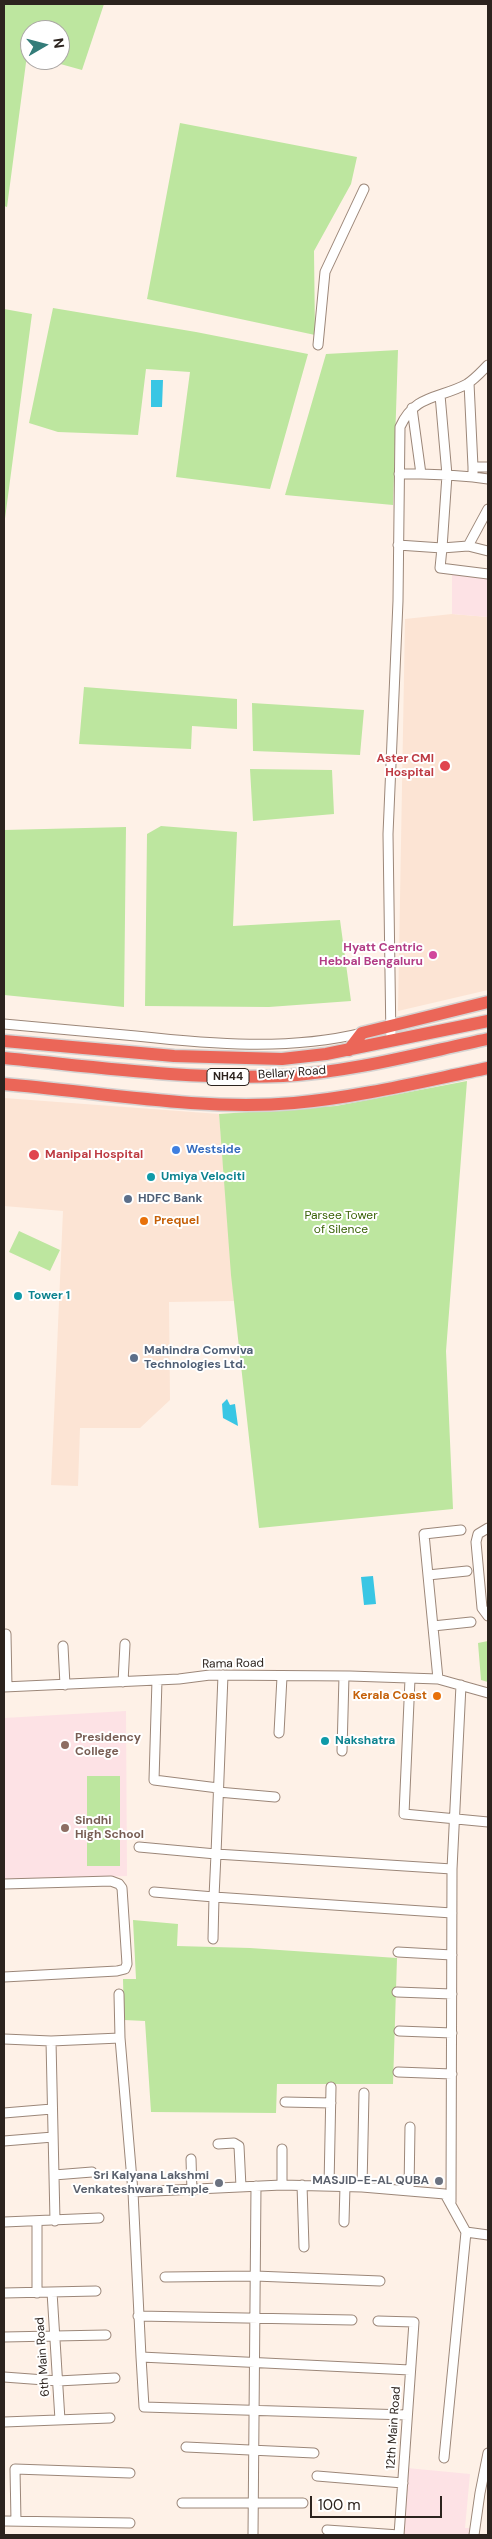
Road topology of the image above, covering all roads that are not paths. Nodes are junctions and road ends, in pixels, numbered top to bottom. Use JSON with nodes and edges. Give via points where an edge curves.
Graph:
{"nodes":[{"id":1,"x":364,"y":189,"type":"dead end"},
{"id":2,"x":318,"y":345,"type":"dead end"},
{"id":3,"x":488,"y":365,"type":"edge"},
{"id":4,"x":469,"y":383,"type":"junction"},
{"id":5,"x":440,"y":395,"type":"junction"},
{"id":6,"x":412,"y":408,"type":"junction"},
{"id":7,"x":473,"y":467,"type":"junction"},
{"id":8,"x":488,"y":467,"type":"edge"},
{"id":9,"x":399,"y":474,"type":"junction"},
{"id":10,"x":421,"y":474,"type":"junction"},
{"id":11,"x":447,"y":475,"type":"junction"},
{"id":12,"x":473,"y":477,"type":"junction"},
{"id":13,"x":488,"y":479,"type":"edge"},
{"id":14,"x":488,"y":509,"type":"edge"},
{"id":15,"x":398,"y":544,"type":"junction"},
{"id":16,"x":468,"y":546,"type":"junction"},
{"id":17,"x":442,"y":548,"type":"junction"},
{"id":18,"x":488,"y":551,"type":"edge"},
{"id":19,"x":488,"y":574,"type":"edge"},
{"id":20,"x":488,"y":1002,"type":"edge"},
{"id":21,"x":488,"y":1021,"type":"edge"},
{"id":22,"x":4,"y":1024,"type":"edge"},
{"id":23,"x":389,"y":1026,"type":"junction"},
{"id":24,"x":362,"y":1033,"type":"junction"},
{"id":25,"x":488,"y":1039,"type":"edge"},
{"id":26,"x":4,"y":1041,"type":"edge"},
{"id":27,"x":391,"y":1042,"type":"junction"},
{"id":28,"x":349,"y":1050,"type":"junction"},
{"id":29,"x":4,"y":1058,"type":"edge"},
{"id":30,"x":488,"y":1068,"type":"edge"},
{"id":31,"x":4,"y":1084,"type":"edge"},
{"id":32,"x":488,"y":1528,"type":"edge"},
{"id":33,"x":461,"y":1530,"type":"dead end"},
{"id":34,"x":467,"y":1571,"type":"dead end"},
{"id":35,"x":428,"y":1575,"type":"junction"},
{"id":36,"x":488,"y":1616,"type":"edge"},
{"id":37,"x":472,"y":1622,"type":"dead end"},
{"id":38,"x":433,"y":1626,"type":"junction"},
{"id":39,"x":6,"y":1634,"type":"dead end"},
{"id":40,"x":125,"y":1644,"type":"dead end"},
{"id":41,"x":63,"y":1646,"type":"dead end"},
{"id":42,"x":223,"y":1675,"type":"junction"},
{"id":43,"x":282,"y":1676,"type":"junction"},
{"id":44,"x":344,"y":1676,"type":"junction"},
{"id":45,"x":410,"y":1679,"type":"junction"},
{"id":46,"x":157,"y":1680,"type":"junction"},
{"id":47,"x":438,"y":1680,"type":"junction"},
{"id":48,"x":123,"y":1682,"type":"junction"},
{"id":49,"x":65,"y":1685,"type":"junction"},
{"id":50,"x":462,"y":1685,"type":"junction"},
{"id":51,"x":5,"y":1688,"type":"edge"},
{"id":52,"x":488,"y":1693,"type":"edge"},
{"id":53,"x":279,"y":1733,"type":"dead end"},
{"id":54,"x":342,"y":1751,"type":"dead end"},
{"id":55,"x":218,"y":1790,"type":"junction"},
{"id":56,"x":275,"y":1797,"type":"dead end"},
{"id":57,"x":455,"y":1819,"type":"junction"},
{"id":58,"x":488,"y":1822,"type":"edge"},
{"id":59,"x":139,"y":1847,"type":"dead end"},
{"id":60,"x":216,"y":1854,"type":"junction"},
{"id":61,"x":452,"y":1870,"type":"junction"},
{"id":62,"x":4,"y":1884,"type":"edge"},
{"id":63,"x":154,"y":1892,"type":"dead end"},
{"id":64,"x":214,"y":1897,"type":"junction"},
{"id":65,"x":452,"y":1913,"type":"junction"},
{"id":66,"x":213,"y":1939,"type":"dead end"},
{"id":67,"x":398,"y":1952,"type":"dead end"},
{"id":68,"x":452,"y":1955,"type":"junction"},
{"id":69,"x":4,"y":1977,"type":"edge"},
{"id":70,"x":397,"y":1992,"type":"dead end"},
{"id":71,"x":118,"y":1994,"type":"dead end"},
{"id":72,"x":452,"y":1994,"type":"junction"},
{"id":73,"x":399,"y":2031,"type":"dead end"},
{"id":74,"x":452,"y":2033,"type":"junction"},
{"id":75,"x":120,"y":2038,"type":"junction"},
{"id":76,"x":4,"y":2039,"type":"edge"},
{"id":77,"x":51,"y":2041,"type":"junction"},
{"id":78,"x":398,"y":2072,"type":"dead end"},
{"id":79,"x":452,"y":2074,"type":"junction"},
{"id":80,"x":331,"y":2087,"type":"dead end"},
{"id":81,"x":364,"y":2093,"type":"dead end"},
{"id":82,"x":285,"y":2102,"type":"dead end"},
{"id":83,"x":331,"y":2102,"type":"junction"},
{"id":84,"x":52,"y":2109,"type":"junction"},
{"id":85,"x":4,"y":2112,"type":"edge"},
{"id":86,"x":410,"y":2127,"type":"dead end"},
{"id":87,"x":53,"y":2137,"type":"junction"},
{"id":88,"x":4,"y":2141,"type":"edge"},
{"id":89,"x":218,"y":2144,"type":"dead end"},
{"id":90,"x":282,"y":2150,"type":"dead end"},
{"id":91,"x":192,"y":2160,"type":"dead end"},
{"id":92,"x":92,"y":2172,"type":"dead end"},
{"id":93,"x":54,"y":2175,"type":"junction"},
{"id":94,"x":282,"y":2185,"type":"junction"},
{"id":95,"x":302,"y":2185,"type":"junction"},
{"id":96,"x":256,"y":2186,"type":"junction"},
{"id":97,"x":329,"y":2186,"type":"junction"},
{"id":98,"x":345,"y":2186,"type":"junction"},
{"id":99,"x":241,"y":2187,"type":"junction"},
{"id":100,"x":362,"y":2187,"type":"junction"},
{"id":101,"x":409,"y":2190,"type":"junction"},
{"id":102,"x":192,"y":2191,"type":"junction"},
{"id":103,"x":132,"y":2192,"type":"junction"},
{"id":104,"x":451,"y":2202,"type":"junction"},
{"id":105,"x":99,"y":2218,"type":"dead end"},
{"id":106,"x":55,"y":2221,"type":"junction"},
{"id":107,"x":4,"y":2222,"type":"edge"},
{"id":108,"x":37,"y":2222,"type":"junction"},
{"id":109,"x":344,"y":2222,"type":"dead end"},
{"id":110,"x":466,"y":2232,"type":"junction"},
{"id":111,"x":488,"y":2236,"type":"edge"},
{"id":112,"x":304,"y":2247,"type":"dead end"},
{"id":113,"x":255,"y":2276,"type":"junction"},
{"id":114,"x":165,"y":2277,"type":"dead end"},
{"id":115,"x":380,"y":2282,"type":"dead end"},
{"id":116,"x":96,"y":2291,"type":"dead end"},
{"id":117,"x":37,"y":2292,"type":"junction"},
{"id":118,"x":52,"y":2292,"type":"junction"},
{"id":119,"x":4,"y":2293,"type":"edge"},
{"id":120,"x":138,"y":2316,"type":"junction"},
{"id":121,"x":255,"y":2319,"type":"junction"},
{"id":122,"x":352,"y":2320,"type":"dead end"},
{"id":123,"x":378,"y":2321,"type":"dead end"},
{"id":124,"x":106,"y":2335,"type":"dead end"},
{"id":125,"x":55,"y":2336,"type":"junction"},
{"id":126,"x":4,"y":2337,"type":"edge"},
{"id":127,"x":141,"y":2357,"type":"junction"},
{"id":128,"x":255,"y":2362,"type":"junction"},
{"id":129,"x":410,"y":2370,"type":"junction"},
{"id":130,"x":4,"y":2377,"type":"edge"},
{"id":131,"x":115,"y":2378,"type":"dead end"},
{"id":132,"x":58,"y":2381,"type":"junction"},
{"id":133,"x":255,"y":2410,"type":"junction"},
{"id":134,"x":407,"y":2415,"type":"junction"},
{"id":135,"x":110,"y":2418,"type":"dead end"},
{"id":136,"x":60,"y":2420,"type":"junction"},
{"id":137,"x":4,"y":2422,"type":"edge"},
{"id":138,"x":186,"y":2447,"type":"dead end"},
{"id":139,"x":255,"y":2450,"type":"junction"},
{"id":140,"x":314,"y":2453,"type":"dead end"},
{"id":141,"x":488,"y":2453,"type":"edge"},
{"id":142,"x":444,"y":2458,"type":"dead end"},
{"id":143,"x":130,"y":2473,"type":"dead end"},
{"id":144,"x":317,"y":2476,"type":"dead end"},
{"id":145,"x":402,"y":2483,"type":"junction"},
{"id":146,"x":484,"y":2493,"type":"edge"},
{"id":147,"x":253,"y":2502,"type":"junction"},
{"id":148,"x":182,"y":2503,"type":"dead end"},
{"id":149,"x":303,"y":2503,"type":"dead end"},
{"id":150,"x":4,"y":2521,"type":"edge"},
{"id":151,"x":16,"y":2521,"type":"junction"},
{"id":152,"x":130,"y":2523,"type":"dead end"},
{"id":153,"x":327,"y":2530,"type":"dead end"},
{"id":154,"x":253,"y":2535,"type":"edge"},
{"id":155,"x":399,"y":2535,"type":"edge"},
{"id":156,"x":474,"y":2535,"type":"edge"}],
"edges":[{"from":1,"to":2,"type":"street","via":[[325,272]]},
{"from":3,"to":4,"type":"street"},
{"from":4,"to":5,"type":"street"},
{"from":4,"to":7,"type":"street"},
{"from":5,"to":6,"type":"street"},
{"from":5,"to":11,"type":"street"},
{"from":6,"to":9,"type":"street","via":[[406,413],[400,428]]},
{"from":6,"to":10,"type":"street"},
{"from":7,"to":8,"type":"street"},
{"from":7,"to":12,"type":"street"},
{"from":9,"to":10,"type":"street"},
{"from":9,"to":15,"type":"street"},
{"from":10,"to":11,"type":"street"},
{"from":11,"to":12,"type":"street"},
{"from":11,"to":17,"type":"street"},
{"from":12,"to":13,"type":"street"},
{"from":14,"to":16,"type":"street"},
{"from":15,"to":17,"type":"street"},
{"from":15,"to":23,"type":"street","via":[[388,834]]},
{"from":16,"to":17,"type":"street"},
{"from":16,"to":18,"type":"street"},
{"from":17,"to":19,"type":"street","via":[[440,568]]},
{"from":20,"to":23,"type":"highway"},
{"from":21,"to":27,"type":"highway","name":"Bellary Road","number":"NH44"},
{"from":22,"to":24,"type":"street","via":[[235,1044],[307,1042]]},
{"from":23,"to":24,"type":"highway"},
{"from":23,"to":27,"type":"street"},
{"from":24,"to":28,"type":"highway"},
{"from":25,"to":29,"type":"highway","name":"Bellary Road","number":"NH44","via":[[327,1071],[285,1076],[176,1076]]},
{"from":26,"to":28,"type":"highway","name":"Bellary Road","number":"NH44","via":[[235,1059],[282,1059]]},
{"from":27,"to":28,"type":"highway","name":"Bellary Road","number":"NH44"},
{"from":30,"to":31,"type":"highway","via":[[293,1103],[190,1102]]},
{"from":32,"to":36,"type":"street","via":[[478,1534],[476,1542],[482,1608]]},
{"from":33,"to":35,"type":"street","via":[[424,1534]]},
{"from":34,"to":35,"type":"street"},
{"from":35,"to":38,"type":"street"},
{"from":37,"to":38,"type":"street"},
{"from":38,"to":47,"type":"street"},
{"from":39,"to":51,"type":"street"},
{"from":40,"to":48,"type":"street"},
{"from":41,"to":49,"type":"street"},
{"from":42,"to":43,"type":"street","name":"Rama Road"},
{"from":42,"to":46,"type":"street","name":"Rama Road"},
{"from":42,"to":55,"type":"street"},
{"from":43,"to":44,"type":"street","name":"Rama Road"},
{"from":43,"to":53,"type":"street"},
{"from":44,"to":45,"type":"street","name":"Rama Road"},
{"from":44,"to":54,"type":"street"},
{"from":45,"to":47,"type":"street","name":"Rama Road"},
{"from":45,"to":57,"type":"street","via":[[404,1814]]},
{"from":46,"to":48,"type":"street","name":"Rama Road"},
{"from":46,"to":55,"type":"street","via":[[154,1780]]},
{"from":47,"to":50,"type":"street","name":"Rama Road"},
{"from":48,"to":49,"type":"street","name":"Rama Road"},
{"from":49,"to":51,"type":"street","name":"Rama Road"},
{"from":50,"to":52,"type":"street","name":"Rama Road"},
{"from":50,"to":57,"type":"street"},
{"from":55,"to":56,"type":"street"},
{"from":55,"to":60,"type":"street"},
{"from":57,"to":58,"type":"street"},
{"from":57,"to":61,"type":"street"},
{"from":59,"to":60,"type":"street"},
{"from":60,"to":61,"type":"street"},
{"from":60,"to":64,"type":"street"},
{"from":61,"to":65,"type":"street"},
{"from":62,"to":69,"type":"street","via":[[111,1881],[119,1884],[122,1888],[127,1964],[125,1969],[117,1971]]},
{"from":63,"to":64,"type":"street"},
{"from":64,"to":65,"type":"street"},
{"from":64,"to":66,"type":"street"},
{"from":65,"to":68,"type":"street"},
{"from":67,"to":68,"type":"street"},
{"from":68,"to":72,"type":"street"},
{"from":70,"to":72,"type":"street"},
{"from":71,"to":75,"type":"street"},
{"from":72,"to":74,"type":"street"},
{"from":73,"to":74,"type":"street"},
{"from":74,"to":79,"type":"street"},
{"from":75,"to":77,"type":"street"},
{"from":75,"to":103,"type":"street"},
{"from":76,"to":77,"type":"street"},
{"from":77,"to":84,"type":"street"},
{"from":78,"to":79,"type":"street"},
{"from":79,"to":104,"type":"street"},
{"from":80,"to":83,"type":"street"},
{"from":81,"to":100,"type":"street"},
{"from":82,"to":83,"type":"street"},
{"from":83,"to":97,"type":"street"},
{"from":84,"to":85,"type":"street"},
{"from":84,"to":87,"type":"street"},
{"from":86,"to":101,"type":"street"},
{"from":87,"to":88,"type":"street"},
{"from":87,"to":93,"type":"street"},
{"from":89,"to":99,"type":"street","via":[[234,2143],[239,2146]]},
{"from":90,"to":94,"type":"street"},
{"from":91,"to":102,"type":"street"},
{"from":92,"to":93,"type":"street"},
{"from":93,"to":106,"type":"street"},
{"from":94,"to":95,"type":"street"},
{"from":94,"to":96,"type":"street"},
{"from":95,"to":97,"type":"street"},
{"from":95,"to":112,"type":"street"},
{"from":96,"to":99,"type":"street"},
{"from":96,"to":113,"type":"street"},
{"from":97,"to":98,"type":"street"},
{"from":98,"to":100,"type":"street"},
{"from":98,"to":109,"type":"street"},
{"from":99,"to":102,"type":"street"},
{"from":100,"to":101,"type":"street"},
{"from":101,"to":104,"type":"street","via":[[445,2194]]},
{"from":102,"to":103,"type":"street"},
{"from":103,"to":120,"type":"street"},
{"from":104,"to":110,"type":"street"},
{"from":105,"to":106,"type":"street"},
{"from":106,"to":108,"type":"street"},
{"from":107,"to":108,"type":"street"},
{"from":108,"to":117,"type":"street"},
{"from":110,"to":111,"type":"street"},
{"from":110,"to":142,"type":"street"},
{"from":113,"to":114,"type":"street"},
{"from":113,"to":115,"type":"street"},
{"from":113,"to":121,"type":"street"},
{"from":116,"to":118,"type":"street"},
{"from":117,"to":118,"type":"street"},
{"from":117,"to":119,"type":"street"},
{"from":118,"to":125,"type":"street","name":"6th Main Road"},
{"from":120,"to":121,"type":"street"},
{"from":120,"to":127,"type":"street"},
{"from":121,"to":122,"type":"street"},
{"from":121,"to":128,"type":"street"},
{"from":123,"to":129,"type":"street","name":"12th Main Road","via":[[414,2322]]},
{"from":124,"to":125,"type":"street"},
{"from":125,"to":126,"type":"street"},
{"from":125,"to":132,"type":"street","name":"6th Main Road"},
{"from":127,"to":128,"type":"street"},
{"from":127,"to":133,"type":"street","via":[[144,2407]]},
{"from":128,"to":129,"type":"street"},
{"from":128,"to":133,"type":"street"},
{"from":129,"to":134,"type":"street","name":"12th Main Road"},
{"from":130,"to":132,"type":"street"},
{"from":131,"to":132,"type":"street"},
{"from":132,"to":136,"type":"street","name":"6th Main Road"},
{"from":133,"to":134,"type":"street"},
{"from":133,"to":139,"type":"street"},
{"from":134,"to":145,"type":"street","name":"12th Main Road"},
{"from":135,"to":136,"type":"street"},
{"from":136,"to":137,"type":"street"},
{"from":138,"to":139,"type":"street"},
{"from":139,"to":140,"type":"street"},
{"from":139,"to":147,"type":"street"},
{"from":141,"to":146,"type":"street"},
{"from":143,"to":151,"type":"street","via":[[15,2469]]},
{"from":144,"to":145,"type":"street"},
{"from":145,"to":155,"type":"street","name":"12th Main Road"},
{"from":146,"to":156,"type":"street"},
{"from":147,"to":148,"type":"street"},
{"from":147,"to":149,"type":"street"},
{"from":147,"to":154,"type":"street"},
{"from":150,"to":151,"type":"street"},
{"from":151,"to":152,"type":"street"},
{"from":153,"to":155,"type":"street"}]}
